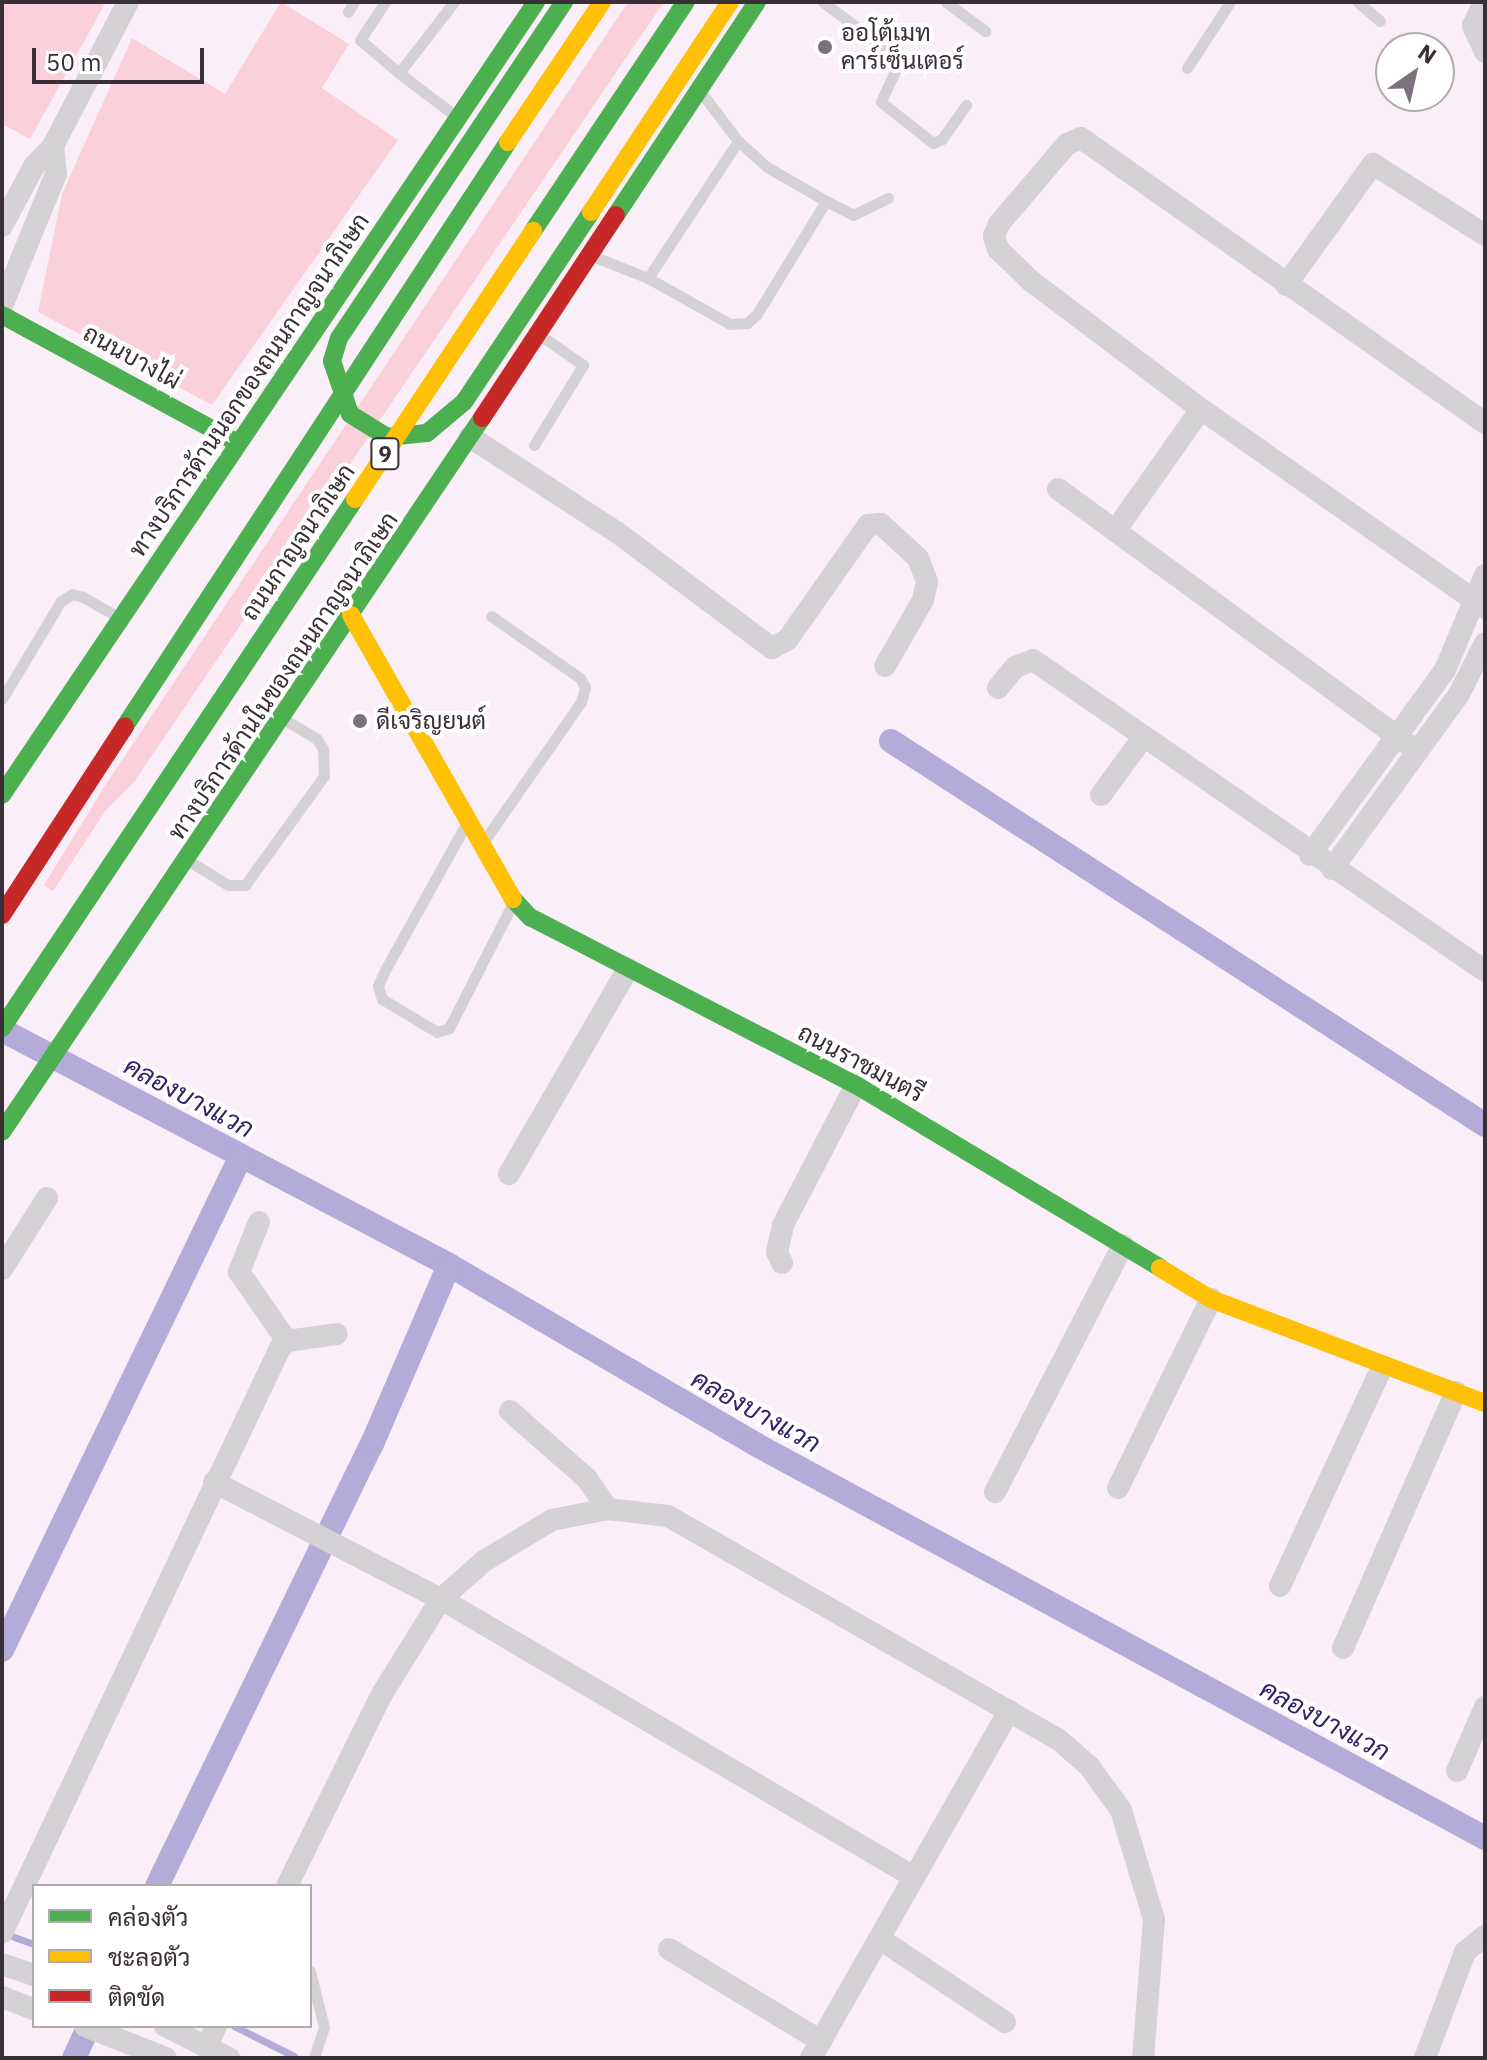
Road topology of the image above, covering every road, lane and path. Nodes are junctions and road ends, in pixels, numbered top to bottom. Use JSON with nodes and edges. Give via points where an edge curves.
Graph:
{"nodes":[{"id":1,"x":128,"y":2,"type":"edge"},
{"id":2,"x":385,"y":2,"type":"edge"},
{"id":3,"x":454,"y":2,"type":"edge"},
{"id":4,"x":536,"y":2,"type":"edge"},
{"id":5,"x":564,"y":2,"type":"edge"},
{"id":6,"x":602,"y":2,"type":"edge"},
{"id":7,"x":686,"y":2,"type":"edge"},
{"id":8,"x":730,"y":2,"type":"edge"},
{"id":9,"x":757,"y":2,"type":"edge"},
{"id":10,"x":823,"y":2,"type":"edge"},
{"id":11,"x":946,"y":2,"type":"edge"},
{"id":12,"x":1230,"y":2,"type":"edge"},
{"id":13,"x":1358,"y":2,"type":"edge"},
{"id":14,"x":1484,"y":2,"type":"edge"},
{"id":15,"x":1380,"y":21,"type":"dead end"},
{"id":16,"x":985,"y":31,"type":"dead end"},
{"id":17,"x":1485,"y":52,"type":"edge"},
{"id":18,"x":1187,"y":68,"type":"dead end"},
{"id":19,"x":399,"y":73,"type":"junction"},
{"id":20,"x":700,"y":91,"type":"junction"},
{"id":21,"x":966,"y":105,"type":"dead end"},
{"id":22,"x":457,"y":117,"type":"junction"},
{"id":23,"x":738,"y":141,"type":"junction"},
{"id":24,"x":53,"y":146,"type":"junction"},
{"id":25,"x":888,"y":198,"type":"dead end"},
{"id":26,"x":826,"y":201,"type":"junction"},
{"id":27,"x":2,"y":226,"type":"edge"},
{"id":28,"x":1485,"y":235,"type":"edge"},
{"id":29,"x":591,"y":255,"type":"junction"},
{"id":30,"x":648,"y":278,"type":"junction"},
{"id":31,"x":1286,"y":285,"type":"junction"},
{"id":32,"x":2,"y":306,"type":"edge"},
{"id":33,"x":2,"y":315,"type":"edge"},
{"id":34,"x":538,"y":334,"type":"junction"},
{"id":35,"x":1201,"y":409,"type":"junction"},
{"id":36,"x":1485,"y":423,"type":"edge"},
{"id":37,"x":470,"y":437,"type":"junction"},
{"id":38,"x":238,"y":443,"type":"junction"},
{"id":39,"x":534,"y":445,"type":"dead end"},
{"id":40,"x":1058,"y":489,"type":"dead end"},
{"id":41,"x":1115,"y":531,"type":"junction"},
{"id":42,"x":1485,"y":575,"type":"edge"},
{"id":43,"x":1481,"y":605,"type":"edge"},
{"id":44,"x":351,"y":615,"type":"junction"},
{"id":45,"x":491,"y":616,"type":"dead end"},
{"id":46,"x":121,"y":618,"type":"junction"},
{"id":47,"x":1485,"y":643,"type":"edge"},
{"id":48,"x":885,"y":666,"type":"dead end"},
{"id":49,"x":998,"y":688,"type":"dead end"},
{"id":50,"x":2,"y":699,"type":"edge"},
{"id":51,"x":283,"y":719,"type":"junction"},
{"id":52,"x":1399,"y":737,"type":"junction"},
{"id":53,"x":1142,"y":739,"type":"junction"},
{"id":54,"x":1417,"y":751,"type":"junction"},
{"id":55,"x":2,"y":795,"type":"edge"},
{"id":56,"x":1101,"y":795,"type":"dead end"},
{"id":57,"x":470,"y":817,"type":"junction"},
{"id":58,"x":484,"y":841,"type":"junction"},
{"id":59,"x":1310,"y":855,"type":"junction"},
{"id":60,"x":189,"y":860,"type":"junction"},
{"id":61,"x":1332,"y":869,"type":"junction"},
{"id":62,"x":514,"y":901,"type":"junction"},
{"id":63,"x":2,"y":915,"type":"edge"},
{"id":64,"x":628,"y":969,"type":"junction"},
{"id":65,"x":1485,"y":971,"type":"edge"},
{"id":66,"x":2,"y":1028,"type":"edge"},
{"id":67,"x":856,"y":1085,"type":"junction"},
{"id":68,"x":2,"y":1132,"type":"edge"},
{"id":69,"x":509,"y":1174,"type":"dead end"},
{"id":70,"x":47,"y":1198,"type":"dead end"},
{"id":71,"x":259,"y":1222,"type":"dead end"},
{"id":72,"x":1123,"y":1245,"type":"junction"},
{"id":73,"x":782,"y":1263,"type":"dead end"},
{"id":74,"x":2,"y":1269,"type":"edge"},
{"id":75,"x":1211,"y":1299,"type":"junction"},
{"id":76,"x":337,"y":1334,"type":"dead end"},
{"id":77,"x":287,"y":1341,"type":"junction"},
{"id":78,"x":1382,"y":1367,"type":"junction"},
{"id":79,"x":1456,"y":1392,"type":"junction"},
{"id":80,"x":1485,"y":1403,"type":"edge"},
{"id":81,"x":510,"y":1411,"type":"dead end"},
{"id":82,"x":214,"y":1482,"type":"junction"},
{"id":83,"x":1118,"y":1488,"type":"dead end"},
{"id":84,"x":995,"y":1492,"type":"dead end"},
{"id":85,"x":608,"y":1509,"type":"junction"},
{"id":86,"x":1280,"y":1586,"type":"dead end"},
{"id":87,"x":441,"y":1599,"type":"junction"},
{"id":88,"x":1343,"y":1648,"type":"dead end"},
{"id":89,"x":1485,"y":1707,"type":"edge"},
{"id":90,"x":1009,"y":1711,"type":"junction"},
{"id":91,"x":1457,"y":1771,"type":"dead end"},
{"id":92,"x":914,"y":1877,"type":"junction"},
{"id":93,"x":288,"y":1884,"type":"edge"},
{"id":94,"x":5,"y":1927,"type":"edge"},
{"id":95,"x":1485,"y":1936,"type":"edge"},
{"id":96,"x":880,"y":1939,"type":"junction"},
{"id":97,"x":669,"y":1949,"type":"dead end"},
{"id":98,"x":2,"y":1964,"type":"edge"},
{"id":99,"x":32,"y":1974,"type":"edge"},
{"id":100,"x":312,"y":1979,"type":"edge"},
{"id":101,"x":2,"y":1997,"type":"edge"},
{"id":102,"x":32,"y":2008,"type":"edge"},
{"id":103,"x":1005,"y":2022,"type":"dead end"},
{"id":104,"x":174,"y":2028,"type":"edge"},
{"id":105,"x":94,"y":2029,"type":"edge"},
{"id":106,"x":212,"y":2036,"type":"edge"},
{"id":107,"x":816,"y":2049,"type":"edge"},
{"id":108,"x":166,"y":2058,"type":"edge"},
{"id":109,"x":229,"y":2058,"type":"edge"},
{"id":110,"x":314,"y":2058,"type":"edge"},
{"id":111,"x":1143,"y":2058,"type":"edge"},
{"id":112,"x":1425,"y":2058,"type":"edge"}],
"edges":[{"from":1,"to":24,"type":"street"},
{"from":2,"to":19,"type":"lane","via":[[360,40]]},
{"from":3,"to":19,"type":"lane"},
{"from":4,"to":22,"type":"main road","name":"ทางบริการด้านนอกของถนนกาญจนาภิเษก"},
{"from":5,"to":8,"type":"main road","via":[[339,338],[332,361],[337,388],[350,414],[387,437],[427,433],[464,402]]},
{"from":6,"to":63,"type":"main road","name":"ถนนกาญจนาภิเษก","via":[[398,304]]},
{"from":7,"to":66,"type":"main road","name":"ถนนกาญจนาภิเษก","number":"9"},
{"from":9,"to":20,"type":"main road","name":"ทางบริการด้านในของถนนกาญจนาภิเษก"},
{"from":10,"to":21,"type":"lane","via":[[896,57],[897,67],[881,102],[933,143],[942,139]]},
{"from":11,"to":16,"type":"lane"},
{"from":12,"to":18,"type":"lane"},
{"from":13,"to":15,"type":"lane"},
{"from":14,"to":17,"type":"street","via":[[1473,26]]},
{"from":19,"to":22,"type":"lane"},
{"from":20,"to":23,"type":"lane"},
{"from":20,"to":29,"type":"main road","name":"ทางบริการด้านในของถนนกาญจนาภิเษก"},
{"from":22,"to":38,"type":"main road","name":"ทางบริการด้านนอกของถนนกาญจนาภิเษก"},
{"from":23,"to":26,"type":"lane","via":[[767,167]]},
{"from":23,"to":30,"type":"lane"},
{"from":24,"to":27,"type":"street","via":[[34,166]]},
{"from":24,"to":32,"type":"street","via":[[56,174]]},
{"from":25,"to":26,"type":"lane","via":[[853,215]]},
{"from":26,"to":30,"type":"lane","via":[[747,323],[709,317]]},
{"from":28,"to":31,"type":"street","via":[[1373,164]]},
{"from":29,"to":30,"type":"lane"},
{"from":29,"to":34,"type":"main road","name":"ทางบริการด้านในของถนนกาญจนาภิเษก"},
{"from":31,"to":35,"type":"street","via":[[1081,138],[1067,144],[999,224],[994,236],[1009,263]]},
{"from":31,"to":36,"type":"street"},
{"from":33,"to":38,"type":"main road","name":"ถนนบางไผ่"},
{"from":34,"to":37,"type":"main road","name":"ทางบริการด้านในของถนนกาญจนาภิเษก"},
{"from":34,"to":39,"type":"lane","via":[[583,365]]},
{"from":35,"to":41,"type":"street"},
{"from":35,"to":43,"type":"street"},
{"from":37,"to":44,"type":"main road","name":"ทางบริการด้านในของถนนกาญจนาภิเษก"},
{"from":37,"to":48,"type":"street","via":[[618,533],[772,648],[788,639],[868,525],[881,524],[918,558],[927,582],[923,600]]},
{"from":38,"to":46,"type":"main road","name":"ทางบริการด้านนอกของถนนกาญจนาภิเษก"},
{"from":40,"to":41,"type":"street"},
{"from":41,"to":52,"type":"street"},
{"from":42,"to":43,"type":"street"},
{"from":43,"to":52,"type":"street"},
{"from":44,"to":51,"type":"main road","name":"ทางบริการด้านในของถนนกาญจนาภิเษก"},
{"from":44,"to":57,"type":"main road","name":"ถนนราชมนตรี"},
{"from":45,"to":58,"type":"lane","via":[[580,678],[585,687],[581,702]]},
{"from":46,"to":50,"type":"lane","via":[[83,597],[72,594],[61,601]]},
{"from":46,"to":55,"type":"main road","name":"ทางบริการด้านนอกของถนนกาญจนาภิเษก"},
{"from":47,"to":54,"type":"street","via":[[1459,694]]},
{"from":49,"to":53,"type":"street","via":[[1015,667],[1033,660]]},
{"from":51,"to":60,"type":"main road","name":"ทางบริการด้านในของถนนกาญจนาภิเษก"},
{"from":51,"to":60,"type":"lane","via":[[317,739],[323,749],[324,776],[245,885],[228,885]]},
{"from":52,"to":54,"type":"street"},
{"from":52,"to":59,"type":"street"},
{"from":53,"to":56,"type":"street"},
{"from":53,"to":59,"type":"street"},
{"from":54,"to":61,"type":"street"},
{"from":57,"to":58,"type":"main road","name":"ถนนราชมนตรี"},
{"from":57,"to":62,"type":"lane","via":[[385,970],[378,986],[382,999],[437,1032],[449,1028]]},
{"from":58,"to":62,"type":"main road","name":"ถนนราชมนตรี"},
{"from":59,"to":61,"type":"street"},
{"from":60,"to":68,"type":"main road","name":"ทางบริการด้านในของถนนกาญจนาภิเษก"},
{"from":61,"to":65,"type":"street"},
{"from":62,"to":64,"type":"main road","name":"ถนนราชมนตรี","via":[[530,917]]},
{"from":64,"to":67,"type":"main road","name":"ถนนราชมนตรี"},
{"from":64,"to":69,"type":"street"},
{"from":67,"to":72,"type":"main road","name":"ถนนราชมนตรี"},
{"from":67,"to":73,"type":"street","via":[[783,1225],[777,1252]]},
{"from":70,"to":74,"type":"street"},
{"from":71,"to":77,"type":"street","via":[[239,1272]]},
{"from":72,"to":75,"type":"main road","name":"ถนนราชมนตรี"},
{"from":72,"to":84,"type":"street"},
{"from":75,"to":78,"type":"main road","name":"ถนนราชมนตรี"},
{"from":75,"to":83,"type":"street"},
{"from":76,"to":77,"type":"street"},
{"from":77,"to":82,"type":"street"},
{"from":78,"to":79,"type":"main road","name":"ถนนราชมนตรี"},
{"from":78,"to":86,"type":"street"},
{"from":79,"to":80,"type":"main road","name":"ถนนราชมนตรี"},
{"from":79,"to":88,"type":"street"},
{"from":81,"to":85,"type":"street","via":[[587,1479]]},
{"from":82,"to":87,"type":"street"},
{"from":82,"to":94,"type":"street"},
{"from":85,"to":87,"type":"street","via":[[552,1520],[484,1561]]},
{"from":85,"to":90,"type":"street","via":[[668,1516]]},
{"from":87,"to":92,"type":"street"},
{"from":87,"to":93,"type":"street","via":[[382,1694]]},
{"from":89,"to":91,"type":"street"},
{"from":90,"to":92,"type":"street"},
{"from":90,"to":111,"type":"street","via":[[1058,1739],[1089,1766],[1121,1810],[1154,1919]]},
{"from":92,"to":96,"type":"street"},
{"from":95,"to":112,"type":"street","via":[[1465,1952]]},
{"from":96,"to":103,"type":"street"},
{"from":96,"to":107,"type":"street"},
{"from":97,"to":107,"type":"street"},
{"from":98,"to":99,"type":"street"},
{"from":100,"to":110,"type":"lane","via":[[324,2027]]},
{"from":101,"to":102,"type":"street"},
{"from":104,"to":106,"type":"street"},
{"from":105,"to":108,"type":"street"},
{"from":106,"to":109,"type":"street"}]}
